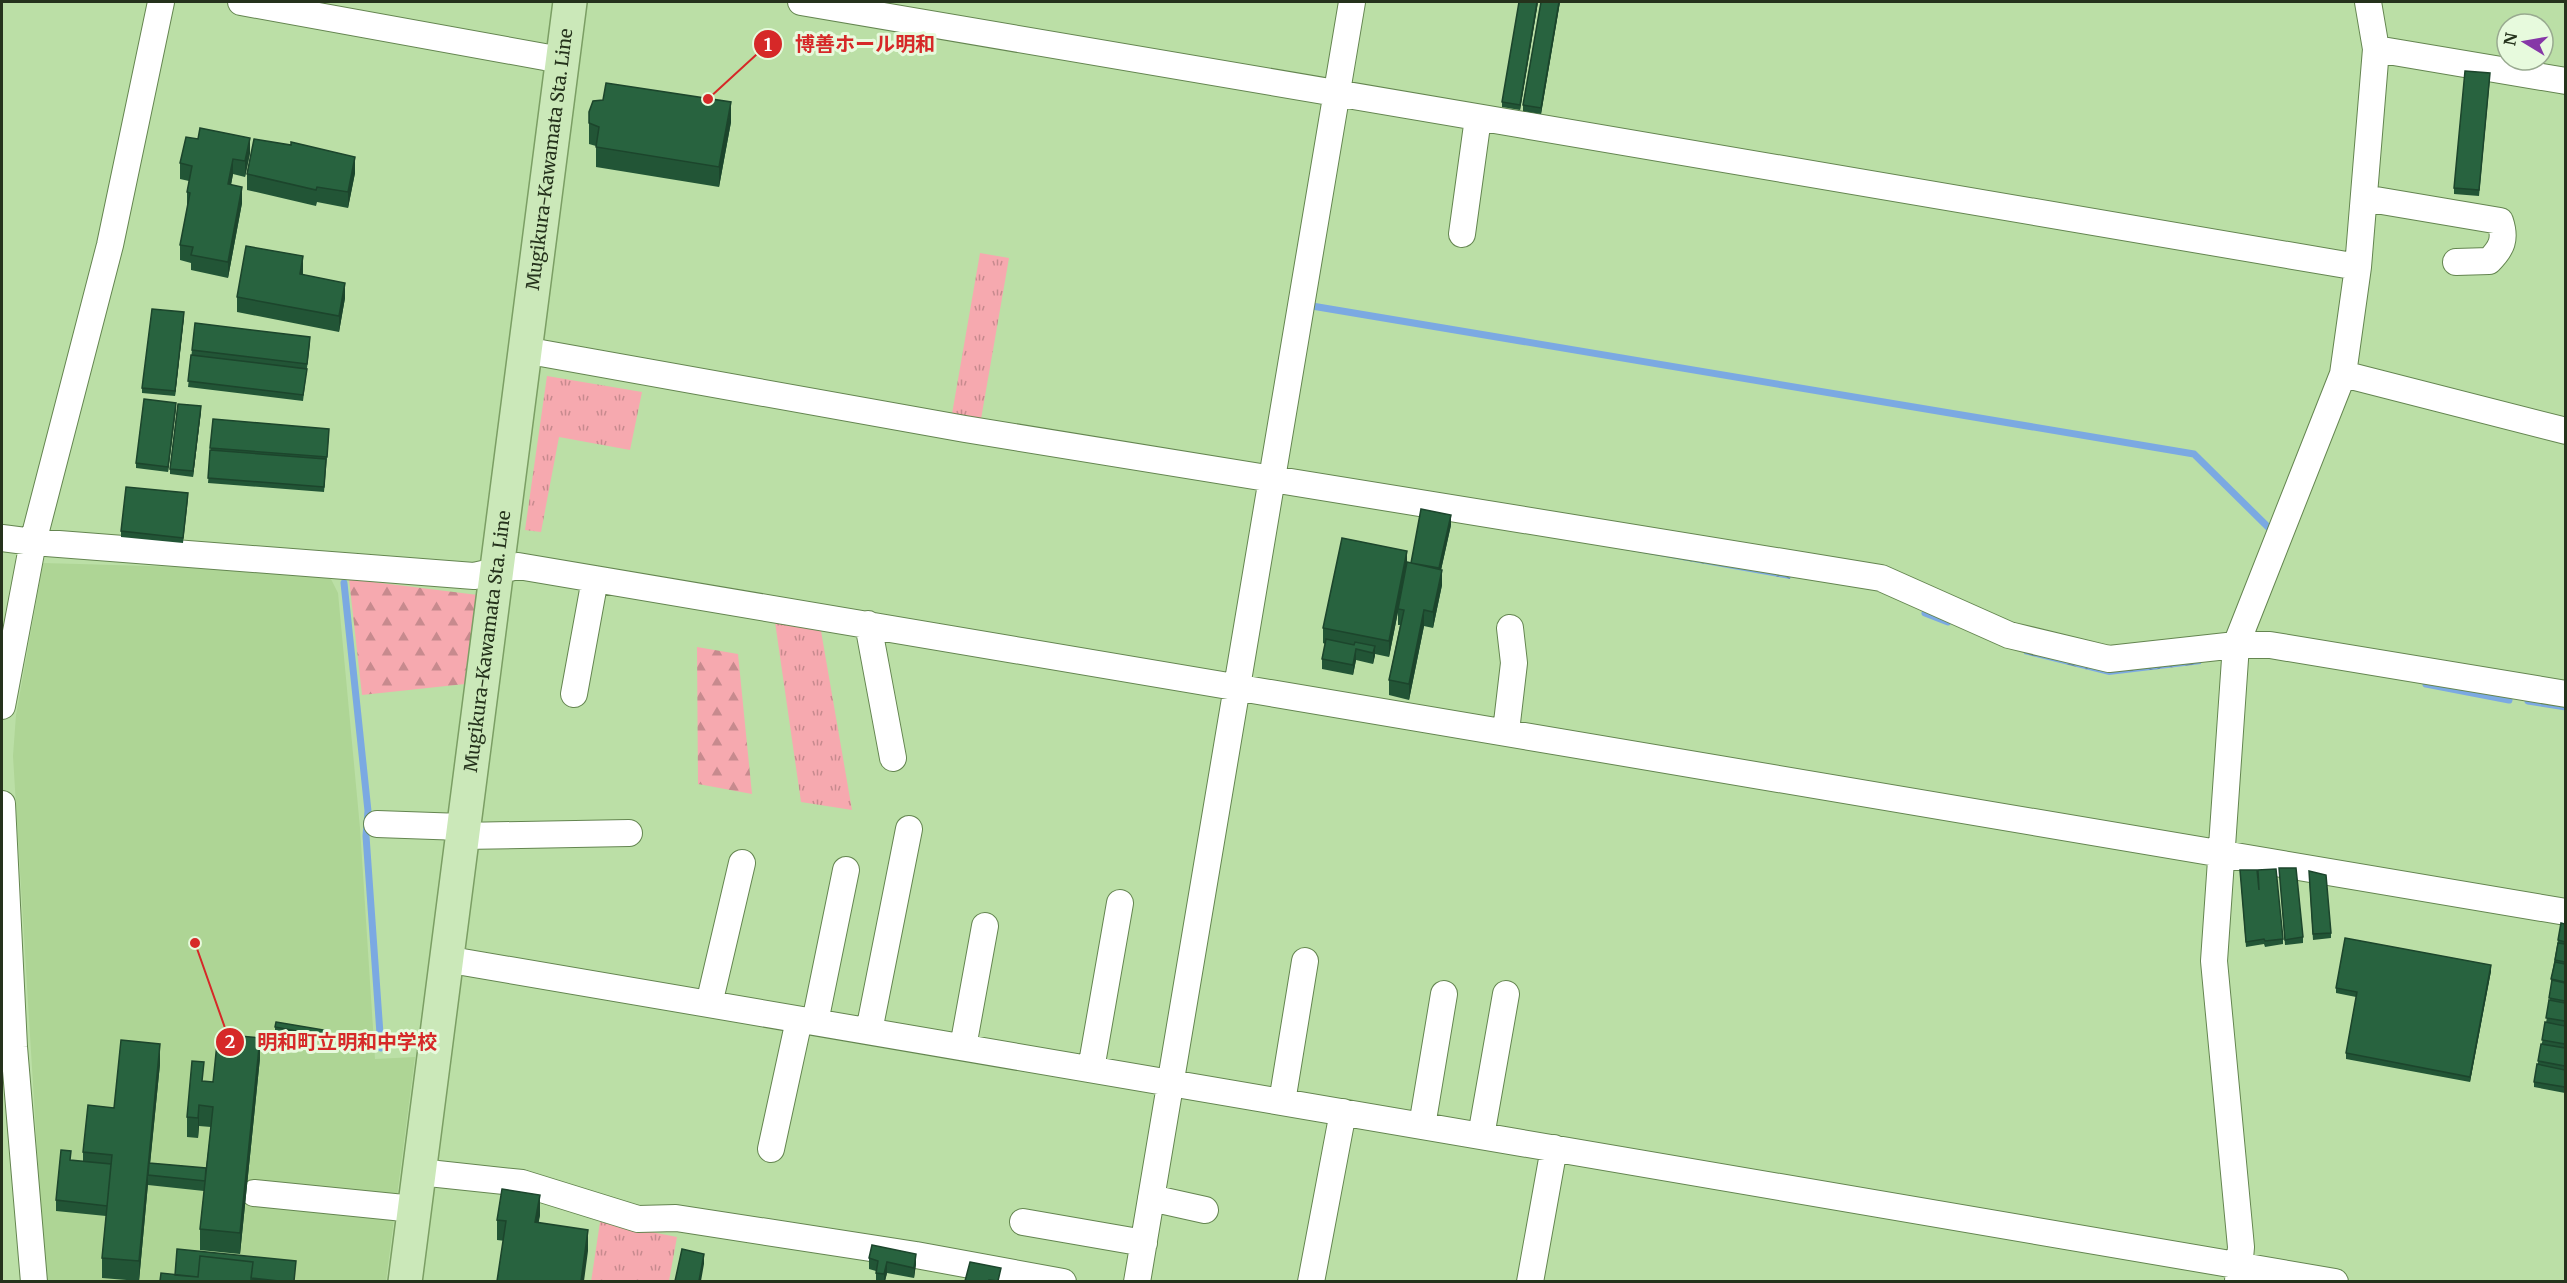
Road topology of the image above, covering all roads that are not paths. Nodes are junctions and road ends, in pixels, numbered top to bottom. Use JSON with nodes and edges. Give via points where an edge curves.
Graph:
{"nodes":[{"id":1,"x":161,"y":2,"type":"edge"},
{"id":2,"x":241,"y":2,"type":"edge"},
{"id":3,"x":570,"y":2,"type":"edge"},
{"id":4,"x":801,"y":2,"type":"edge"},
{"id":5,"x":1352,"y":2,"type":"edge"},
{"id":6,"x":2368,"y":2,"type":"edge"},
{"id":7,"x":877,"y":8,"type":"edge"},
{"id":8,"x":2376,"y":49,"type":"junction"},
{"id":9,"x":561,"y":60,"type":"junction"},
{"id":10,"x":2565,"y":81,"type":"edge"},
{"id":11,"x":1337,"y":94,"type":"junction"},
{"id":12,"x":1478,"y":118,"type":"junction"},
{"id":13,"x":2364,"y":198,"type":"junction"},
{"id":14,"x":1462,"y":234,"type":"dead end"},
{"id":15,"x":2456,"y":262,"type":"dead end"},
{"id":16,"x":2358,"y":267,"type":"junction"},
{"id":17,"x":524,"y":350,"type":"junction"},
{"id":18,"x":2343,"y":374,"type":"junction"},
{"id":19,"x":2565,"y":431,"type":"edge"},
{"id":20,"x":1270,"y":479,"type":"junction"},
{"id":21,"x":2,"y":538,"type":"edge"},
{"id":22,"x":33,"y":542,"type":"junction"},
{"id":23,"x":496,"y":571,"type":"junction"},
{"id":24,"x":594,"y":579,"type":"junction"},
{"id":25,"x":868,"y":624,"type":"junction"},
{"id":26,"x":1510,"y":628,"type":"dead end"},
{"id":27,"x":2236,"y":645,"type":"junction"},
{"id":28,"x":1238,"y":685,"type":"junction"},
{"id":29,"x":574,"y":694,"type":"dead end"},
{"id":30,"x":2565,"y":694,"type":"edge"},
{"id":31,"x":3,"y":695,"type":"edge"},
{"id":32,"x":1506,"y":731,"type":"junction"},
{"id":33,"x":893,"y":758,"type":"dead end"},
{"id":34,"x":2,"y":804,"type":"edge"},
{"id":35,"x":377,"y":824,"type":"dead end"},
{"id":36,"x":909,"y":829,"type":"dead end"},
{"id":37,"x":462,"y":832,"type":"junction"},
{"id":38,"x":629,"y":833,"type":"dead end"},
{"id":39,"x":2220,"y":852,"type":"junction"},
{"id":40,"x":742,"y":863,"type":"dead end"},
{"id":41,"x":846,"y":870,"type":"dead end"},
{"id":42,"x":1120,"y":903,"type":"dead end"},
{"id":43,"x":2565,"y":912,"type":"edge"},
{"id":44,"x":985,"y":926,"type":"dead end"},
{"id":45,"x":445,"y":959,"type":"junction"},
{"id":46,"x":1305,"y":961,"type":"dead end"},
{"id":47,"x":1444,"y":994,"type":"dead end"},
{"id":48,"x":1506,"y":994,"type":"dead end"},
{"id":49,"x":709,"y":1004,"type":"junction"},
{"id":50,"x":807,"y":1021,"type":"junction"},
{"id":51,"x":869,"y":1031,"type":"junction"},
{"id":52,"x":963,"y":1047,"type":"junction"},
{"id":53,"x":1091,"y":1069,"type":"junction"},
{"id":54,"x":1171,"y":1083,"type":"junction"},
{"id":55,"x":1282,"y":1102,"type":"junction"},
{"id":56,"x":1343,"y":1112,"type":"junction"},
{"id":57,"x":1422,"y":1125,"type":"junction"},
{"id":58,"x":1481,"y":1136,"type":"junction"},
{"id":59,"x":1554,"y":1148,"type":"junction"},
{"id":60,"x":771,"y":1149,"type":"dead end"},
{"id":61,"x":419,"y":1172,"type":"junction"},
{"id":62,"x":254,"y":1193,"type":"dead end"},
{"id":63,"x":1151,"y":1198,"type":"junction"},
{"id":64,"x":414,"y":1209,"type":"junction"},
{"id":65,"x":1205,"y":1210,"type":"dead end"},
{"id":66,"x":1023,"y":1222,"type":"dead end"},
{"id":67,"x":1143,"y":1243,"type":"junction"},
{"id":68,"x":2238,"y":1273,"type":"edge"},
{"id":69,"x":34,"y":1281,"type":"edge"},
{"id":70,"x":405,"y":1281,"type":"edge"},
{"id":71,"x":1063,"y":1281,"type":"edge"},
{"id":72,"x":1137,"y":1281,"type":"edge"},
{"id":73,"x":1311,"y":1281,"type":"edge"},
{"id":74,"x":1530,"y":1281,"type":"edge"},
{"id":75,"x":2335,"y":1281,"type":"edge"}],
"edges":[{"from":1,"to":22,"type":"street","via":[[110,245]]},
{"from":2,"to":9,"type":"street"},
{"from":3,"to":9,"type":"main road","name":"Mugikura-Kawamata Sta. Line"},
{"from":4,"to":7,"type":"street"},
{"from":5,"to":11,"type":"street"},
{"from":6,"to":8,"type":"street"},
{"from":7,"to":11,"type":"street"},
{"from":8,"to":10,"type":"street"},
{"from":8,"to":13,"type":"street"},
{"from":9,"to":17,"type":"main road","name":"Mugikura-Kawamata Sta. Line"},
{"from":11,"to":12,"type":"street"},
{"from":11,"to":20,"type":"street"},
{"from":12,"to":14,"type":"street"},
{"from":12,"to":16,"type":"street"},
{"from":13,"to":15,"type":"street","via":[[2500,221],[2504,233],[2500,249],[2489,261]]},
{"from":13,"to":16,"type":"street"},
{"from":16,"to":18,"type":"street"},
{"from":17,"to":20,"type":"street"},
{"from":17,"to":23,"type":"main road","name":"Mugikura-Kawamata Sta. Line"},
{"from":18,"to":19,"type":"street"},
{"from":18,"to":27,"type":"street"},
{"from":20,"to":27,"type":"street","via":[[1881,578],[2009,635],[2109,659]]},
{"from":20,"to":28,"type":"street"},
{"from":21,"to":22,"type":"street"},
{"from":22,"to":23,"type":"street","via":[[474,576]]},
{"from":22,"to":31,"type":"street"},
{"from":23,"to":24,"type":"street","via":[[518,566]]},
{"from":23,"to":37,"type":"main road","name":"Mugikura-Kawamata Sta. Line"},
{"from":24,"to":25,"type":"street"},
{"from":24,"to":29,"type":"street"},
{"from":25,"to":28,"type":"street"},
{"from":25,"to":33,"type":"street"},
{"from":26,"to":32,"type":"street","via":[[1514,663]]},
{"from":27,"to":30,"type":"street","via":[[2270,645]]},
{"from":27,"to":39,"type":"street"},
{"from":28,"to":32,"type":"street"},
{"from":28,"to":54,"type":"street"},
{"from":32,"to":39,"type":"street"},
{"from":34,"to":69,"type":"street","via":[[14,1047]]},
{"from":35,"to":37,"type":"street"},
{"from":36,"to":51,"type":"street"},
{"from":37,"to":38,"type":"street"},
{"from":37,"to":45,"type":"main road","name":"Mugikura-Kawamata Sta. Line"},
{"from":39,"to":43,"type":"street"},
{"from":39,"to":68,"type":"street","via":[[2214,961],[2241,1247]]},
{"from":40,"to":49,"type":"street"},
{"from":41,"to":50,"type":"street"},
{"from":42,"to":53,"type":"street"},
{"from":44,"to":52,"type":"street"},
{"from":45,"to":49,"type":"street"},
{"from":45,"to":61,"type":"main road","name":"Mugikura-Kawamata Sta. Line"},
{"from":46,"to":55,"type":"street"},
{"from":47,"to":57,"type":"street"},
{"from":48,"to":58,"type":"street"},
{"from":49,"to":50,"type":"street"},
{"from":50,"to":51,"type":"street"},
{"from":50,"to":60,"type":"street"},
{"from":51,"to":52,"type":"street"},
{"from":52,"to":53,"type":"street"},
{"from":53,"to":54,"type":"street"},
{"from":54,"to":55,"type":"street"},
{"from":54,"to":63,"type":"street"},
{"from":55,"to":56,"type":"street"},
{"from":56,"to":57,"type":"street"},
{"from":56,"to":73,"type":"street"},
{"from":57,"to":58,"type":"street"},
{"from":58,"to":59,"type":"street"},
{"from":59,"to":68,"type":"street"},
{"from":59,"to":74,"type":"street"},
{"from":61,"to":64,"type":"main road","name":"Mugikura-Kawamata Sta. Line"},
{"from":61,"to":71,"type":"street","via":[[522,1183],[638,1219],[676,1218]]},
{"from":62,"to":64,"type":"street"},
{"from":63,"to":65,"type":"street"},
{"from":63,"to":67,"type":"street"},
{"from":64,"to":70,"type":"main road","name":"Mugikura-Kawamata Sta. Line"},
{"from":66,"to":67,"type":"street"},
{"from":67,"to":72,"type":"street"},
{"from":68,"to":75,"type":"street"}]}
